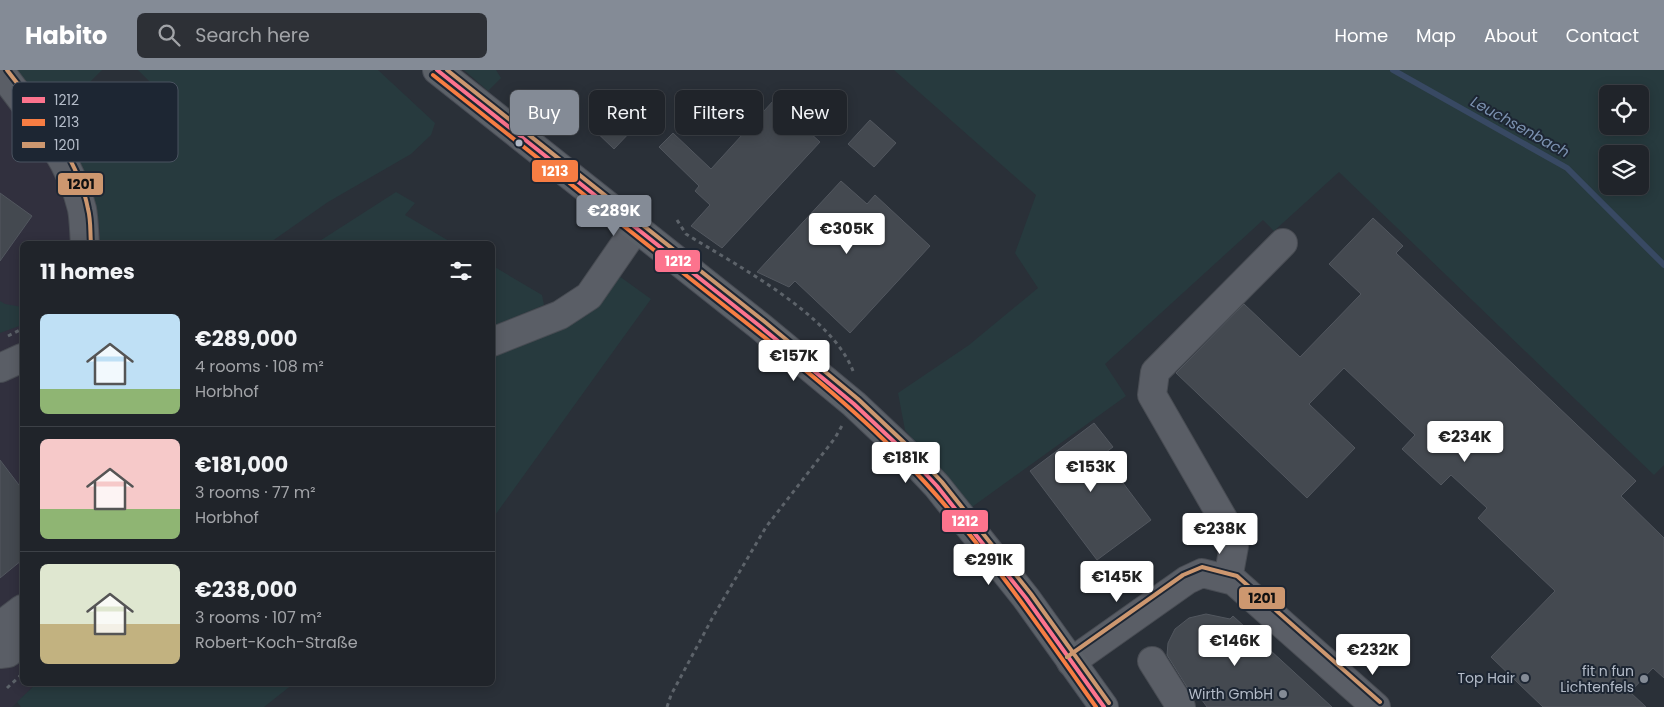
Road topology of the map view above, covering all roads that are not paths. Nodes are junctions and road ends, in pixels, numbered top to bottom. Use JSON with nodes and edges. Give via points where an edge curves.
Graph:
{"nodes":[{"id":1,"x":437,"y":70,"type":"edge"},
{"id":2,"x":0,"y":71,"type":"edge"},
{"id":3,"x":12,"y":88,"type":"edge"},
{"id":4,"x":62,"y":162,"type":"edge"},
{"id":5,"x":636,"y":228,"type":"junction"},
{"id":6,"x":86,"y":241,"type":"edge"},
{"id":7,"x":1284,"y":243,"type":"dead end"},
{"id":8,"x":495,"y":341,"type":"edge"},
{"id":9,"x":20,"y":359,"type":"edge"},
{"id":10,"x":0,"y":368,"type":"edge"},
{"id":11,"x":1228,"y":579,"type":"junction"},
{"id":12,"x":20,"y":611,"type":"edge"},
{"id":13,"x":0,"y":626,"type":"edge"},
{"id":14,"x":20,"y":643,"type":"edge"},
{"id":15,"x":0,"y":654,"type":"edge"},
{"id":16,"x":1152,"y":661,"type":"dead end"},
{"id":17,"x":1071,"y":662,"type":"junction"},
{"id":18,"x":1362,"y":702,"type":"edge"},
{"id":19,"x":1104,"y":707,"type":"edge"},
{"id":20,"x":1181,"y":707,"type":"edge"}],
"edges":[{"from":1,"to":5,"type":"main road"},
{"from":2,"to":3,"type":"street"},
{"from":4,"to":6,"type":"street","via":[[82,210]]},
{"from":5,"to":8,"type":"street","via":[[589,296],[560,316]]},
{"from":5,"to":17,"type":"main road","via":[[854,404],[906,453],[975,534]]},
{"from":7,"to":11,"type":"street","via":[[1155,372],[1152,395],[1225,522],[1234,546]]},
{"from":9,"to":10,"type":"street"},
{"from":11,"to":17,"type":"street","via":[[1202,573],[1188,580]]},
{"from":11,"to":18,"type":"street","via":[[1252,596]]},
{"from":12,"to":13,"type":"street"},
{"from":14,"to":15,"type":"street","via":[[8,653]]},
{"from":16,"to":20,"type":"street"},
{"from":17,"to":19,"type":"main road"}]}
